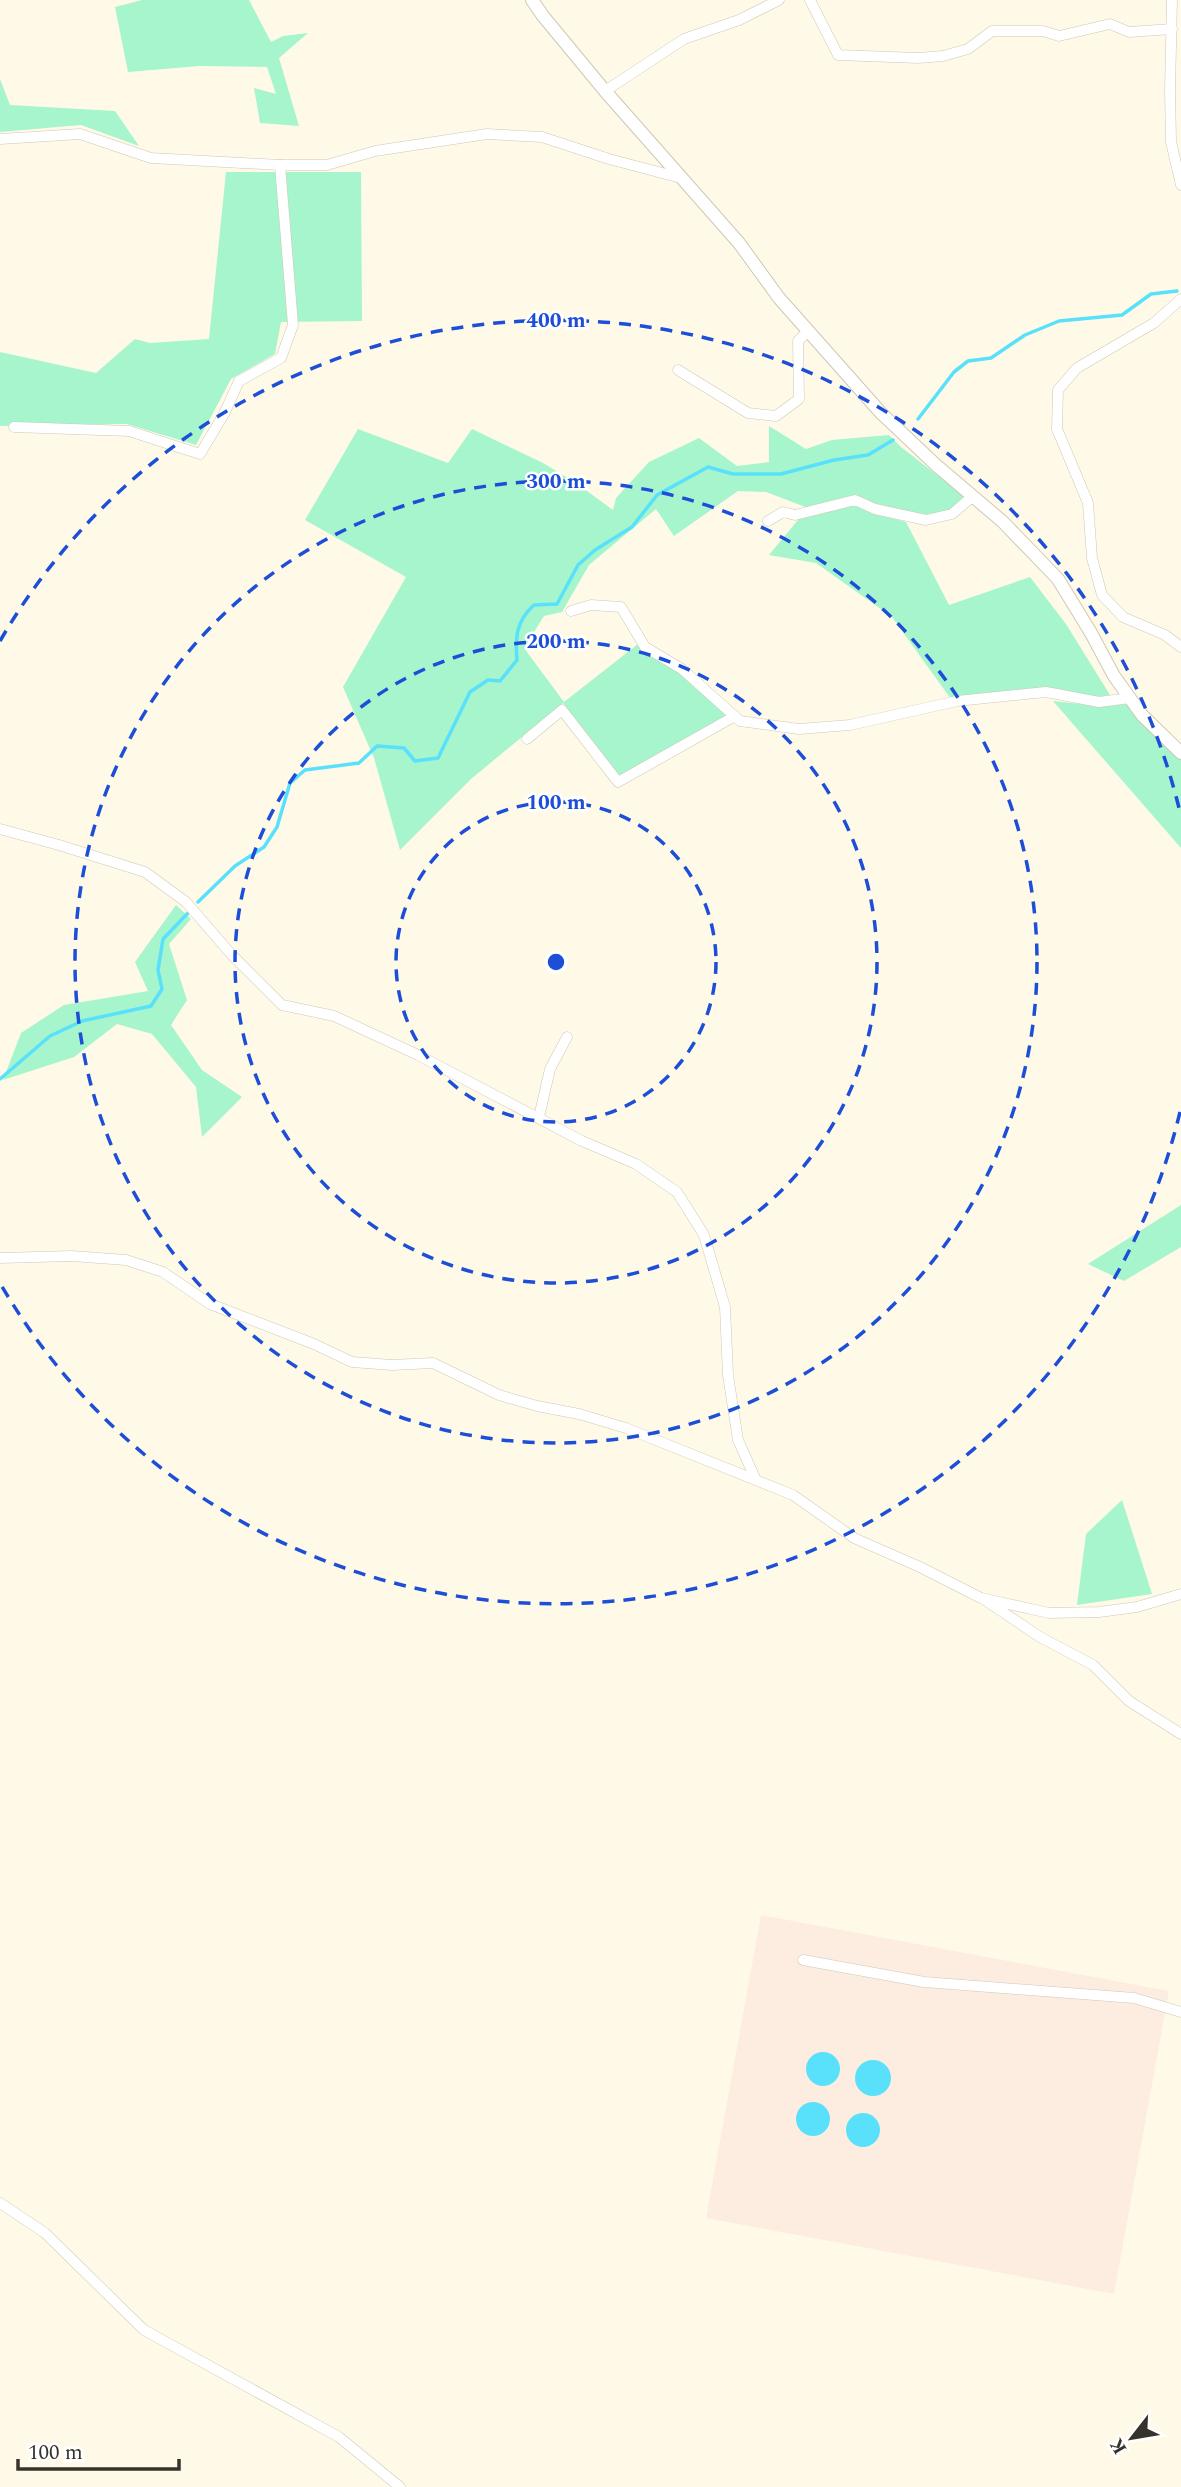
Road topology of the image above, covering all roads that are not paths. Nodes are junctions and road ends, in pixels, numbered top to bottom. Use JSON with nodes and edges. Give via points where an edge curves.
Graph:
{"nodes":[{"id":1,"x":532,"y":0,"type":"edge"},
{"id":2,"x":779,"y":0,"type":"edge"},
{"id":3,"x":810,"y":0,"type":"edge"},
{"id":4,"x":1172,"y":0,"type":"edge"},
{"id":5,"x":1172,"y":29,"type":"junction"},
{"id":6,"x":605,"y":91,"type":"junction"},
{"id":7,"x":0,"y":139,"type":"edge"},
{"id":8,"x":280,"y":165,"type":"junction"},
{"id":9,"x":681,"y":178,"type":"junction"},
{"id":10,"x":1181,"y":185,"type":"edge"},
{"id":11,"x":1181,"y":299,"type":"edge"},
{"id":12,"x":808,"y":331,"type":"junction"},
{"id":13,"x":678,"y":370,"type":"dead end"},
{"id":14,"x":13,"y":427,"type":"dead end"},
{"id":15,"x":973,"y":496,"type":"junction"},
{"id":16,"x":768,"y":521,"type":"dead end"},
{"id":17,"x":571,"y":611,"type":"dead end"},
{"id":18,"x":1181,"y":647,"type":"edge"},
{"id":19,"x":1130,"y":698,"type":"junction"},
{"id":20,"x":735,"y":716,"type":"junction"},
{"id":21,"x":527,"y":739,"type":"dead end"},
{"id":22,"x":1181,"y":753,"type":"edge"},
{"id":23,"x":0,"y":829,"type":"edge"},
{"id":24,"x":567,"y":1037,"type":"dead end"},
{"id":25,"x":539,"y":1117,"type":"junction"},
{"id":26,"x":0,"y":1258,"type":"edge"},
{"id":27,"x":755,"y":1478,"type":"junction"},
{"id":28,"x":1181,"y":1594,"type":"edge"},
{"id":29,"x":981,"y":1598,"type":"junction"},
{"id":30,"x":1181,"y":1734,"type":"edge"},
{"id":31,"x":803,"y":1960,"type":"dead end"},
{"id":32,"x":1181,"y":2012,"type":"edge"},
{"id":33,"x":0,"y":2203,"type":"edge"},
{"id":34,"x":400,"y":2487,"type":"edge"}],
"edges":[{"from":1,"to":6,"type":"street"},
{"from":2,"to":6,"type":"street","via":[[684,39]]},
{"from":3,"to":5,"type":"street","via":[[838,55],[943,56],[968,49],[992,31],[1043,31],[1059,36],[1110,24],[1129,32]]},
{"from":4,"to":5,"type":"street"},
{"from":5,"to":10,"type":"street","via":[[1171,142]]},
{"from":6,"to":9,"type":"street"},
{"from":7,"to":8,"type":"street","via":[[80,134],[151,158]]},
{"from":8,"to":9,"type":"street","via":[[327,166],[375,152],[487,134],[542,137]]},
{"from":8,"to":14,"type":"street","via":[[293,325],[281,358],[239,381],[200,454],[129,431]]},
{"from":9,"to":12,"type":"street"},
{"from":11,"to":18,"type":"street","via":[[1154,323],[1077,368],[1058,390],[1057,429],[1088,503],[1092,558],[1102,595],[1123,617]]},
{"from":12,"to":13,"type":"street","via":[[798,341],[799,399],[776,416],[748,414]]},
{"from":12,"to":15,"type":"street","via":[[881,413]]},
{"from":15,"to":16,"type":"street","via":[[952,514],[926,520],[855,500],[795,515],[783,512]]},
{"from":15,"to":19,"type":"street","via":[[1058,579]]},
{"from":17,"to":20,"type":"street","via":[[591,605],[621,607],[645,647],[682,669]]},
{"from":19,"to":20,"type":"street","via":[[1099,702],[1046,692],[957,701],[850,725],[799,729]]},
{"from":19,"to":22,"type":"street"},
{"from":20,"to":21,"type":"street","via":[[618,782],[562,710]]},
{"from":23,"to":25,"type":"street","via":[[145,872],[186,902],[282,1005],[334,1016]]},
{"from":24,"to":25,"type":"street","via":[[550,1069]]},
{"from":25,"to":27,"type":"street","via":[[636,1164],[677,1192],[704,1235],[725,1307],[728,1376],[738,1440]]},
{"from":26,"to":27,"type":"street","via":[[126,1260],[163,1272],[210,1304],[352,1362],[433,1363],[499,1395],[625,1428]]},
{"from":27,"to":29,"type":"street","via":[[793,1494],[854,1538]]},
{"from":28,"to":29,"type":"street","via":[[1137,1607],[1087,1612],[1049,1612]]},
{"from":29,"to":30,"type":"street","via":[[1093,1665],[1129,1701]]},
{"from":31,"to":32,"type":"street","via":[[924,1982],[1134,1998]]},
{"from":33,"to":34,"type":"street","via":[[45,2233],[144,2330],[339,2437]]}]}
